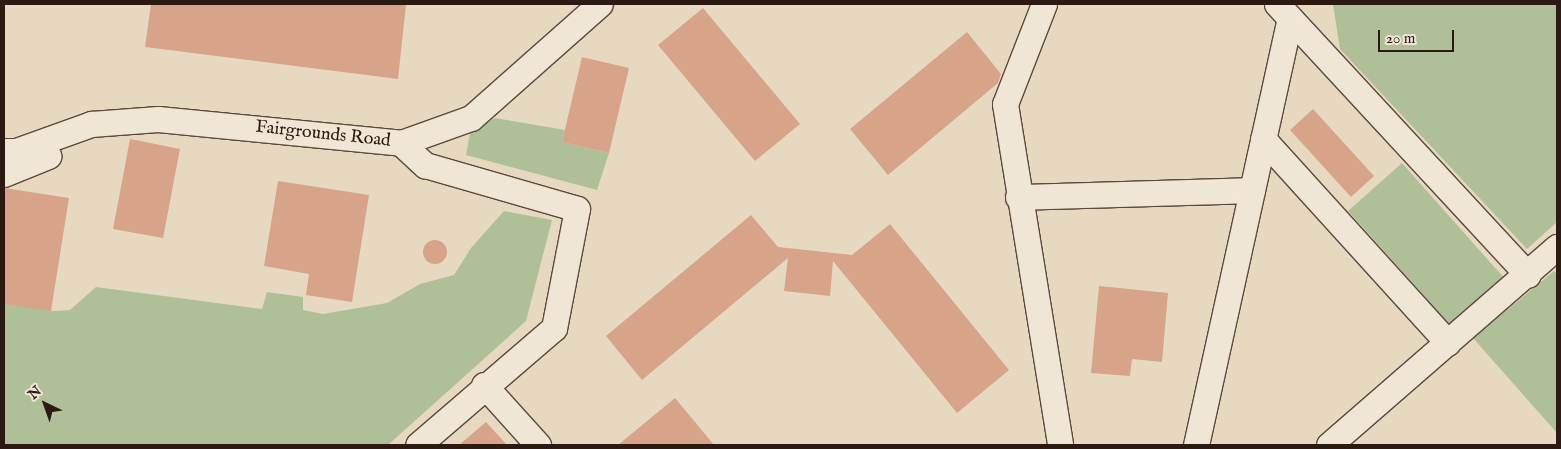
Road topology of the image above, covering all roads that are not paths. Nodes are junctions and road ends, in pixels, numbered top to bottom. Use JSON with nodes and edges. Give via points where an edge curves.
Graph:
{"nodes":[{"id":1,"x":600,"y":4,"type":"edge"},
{"id":2,"x":1044,"y":4,"type":"edge"},
{"id":3,"x":1283,"y":11,"type":"edge"},
{"id":4,"x":91,"y":124,"type":"junction"},
{"id":5,"x":1263,"y":139,"type":"junction"},
{"id":6,"x":401,"y":143,"type":"junction"},
{"id":7,"x":4,"y":151,"type":"edge"},
{"id":8,"x":4,"y":174,"type":"edge"},
{"id":9,"x":1252,"y":190,"type":"junction"},
{"id":10,"x":1018,"y":197,"type":"junction"},
{"id":11,"x":1557,"y":247,"type":"edge"},
{"id":12,"x":1528,"y":275,"type":"junction"},
{"id":13,"x":1448,"y":343,"type":"junction"},
{"id":14,"x":484,"y":385,"type":"junction"},
{"id":15,"x":418,"y":445,"type":"edge"},
{"id":16,"x":538,"y":445,"type":"edge"},
{"id":17,"x":1060,"y":445,"type":"edge"},
{"id":18,"x":1196,"y":445,"type":"edge"},
{"id":19,"x":1329,"y":445,"type":"edge"}],
"edges":[{"from":1,"to":6,"type":"street","name":"Fairgrounds Road","via":[[471,118]]},
{"from":2,"to":10,"type":"street","via":[[1005,104]]},
{"from":3,"to":5,"type":"street"},
{"from":3,"to":12,"type":"street"},
{"from":4,"to":6,"type":"street","name":"Fairgrounds Road","via":[[158,119]]},
{"from":4,"to":7,"type":"street","name":"Fairgrounds Road","via":[[16,152]]},
{"from":4,"to":8,"type":"street","via":[[46,157]]},
{"from":5,"to":9,"type":"street"},
{"from":5,"to":13,"type":"street"},
{"from":6,"to":14,"type":"street","via":[[425,165],[577,209],[554,328]]},
{"from":9,"to":10,"type":"street"},
{"from":9,"to":18,"type":"street"},
{"from":10,"to":17,"type":"street"},
{"from":11,"to":12,"type":"street"},
{"from":12,"to":13,"type":"street"},
{"from":13,"to":19,"type":"street"},
{"from":14,"to":15,"type":"street"},
{"from":14,"to":16,"type":"street"}]}
